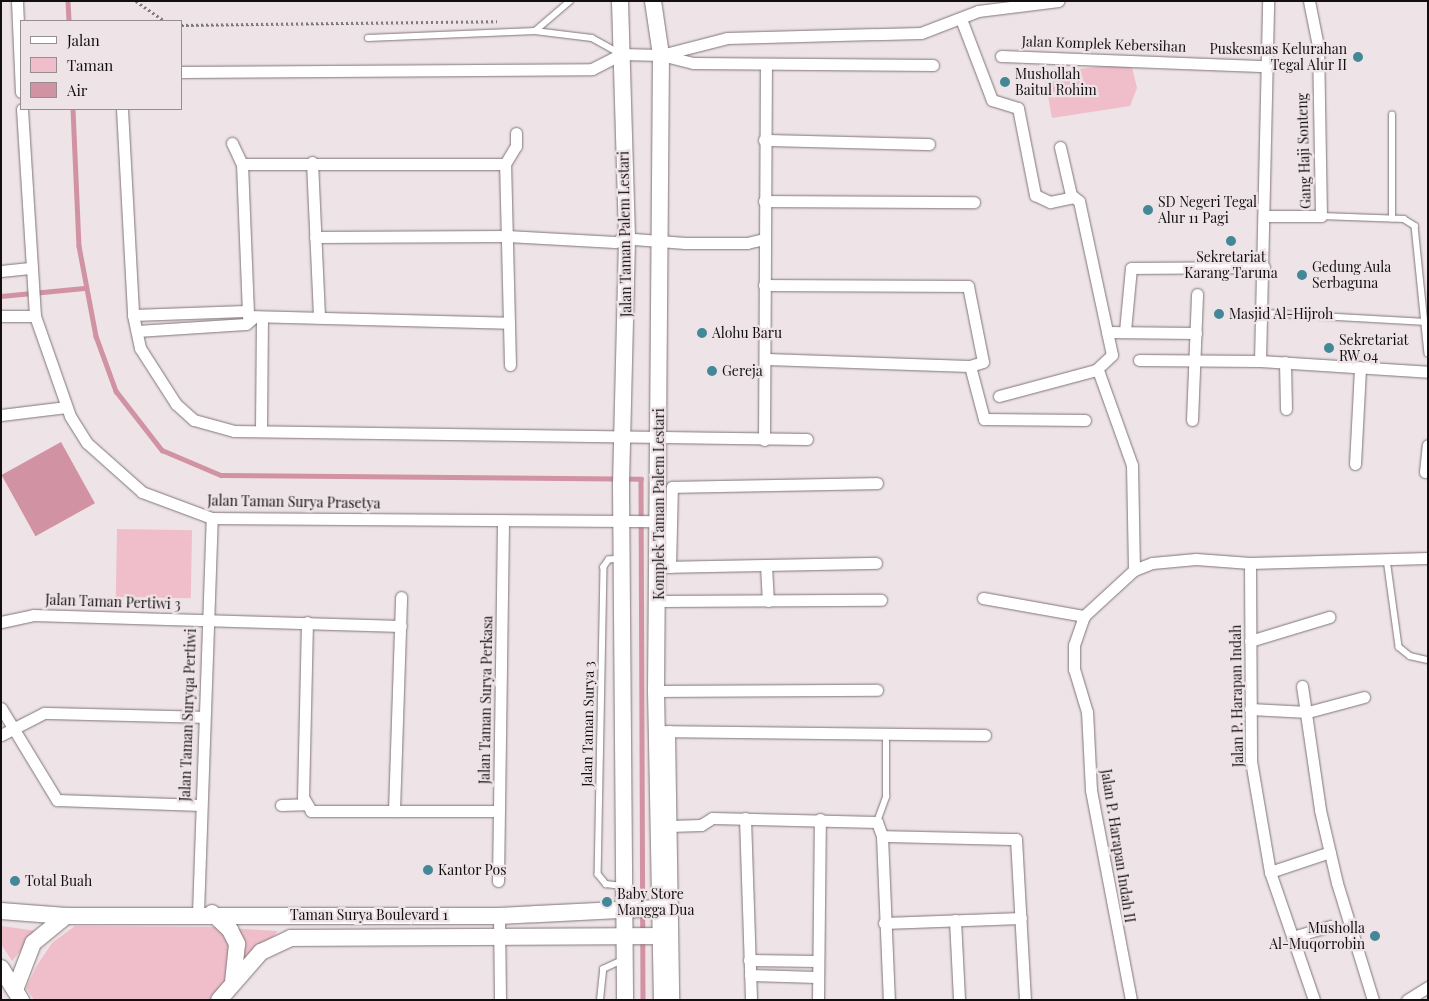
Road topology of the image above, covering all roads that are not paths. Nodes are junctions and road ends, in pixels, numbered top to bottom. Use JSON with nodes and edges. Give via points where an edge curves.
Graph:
{"nodes":[{"id":1,"x":17,"y":1,"type":"edge"},
{"id":2,"x":570,"y":1,"type":"edge"},
{"id":3,"x":620,"y":1,"type":"edge"},
{"id":4,"x":1058,"y":1,"type":"edge"},
{"id":5,"x":1268,"y":1,"type":"edge"},
{"id":6,"x":1309,"y":1,"type":"edge"},
{"id":7,"x":655,"y":4,"type":"edge"},
{"id":8,"x":977,"y":6,"type":"edge"},
{"id":9,"x":961,"y":19,"type":"junction"},
{"id":10,"x":535,"y":31,"type":"junction"},
{"id":11,"x":368,"y":38,"type":"dead end"},
{"id":12,"x":621,"y":54,"type":"junction"},
{"id":13,"x":661,"y":55,"type":"junction"},
{"id":14,"x":1001,"y":56,"type":"dead end"},
{"id":15,"x":766,"y":64,"type":"junction"},
{"id":16,"x":933,"y":65,"type":"dead end"},
{"id":17,"x":1268,"y":66,"type":"junction"},
{"id":18,"x":20,"y":69,"type":"edge"},
{"id":19,"x":182,"y":72,"type":"edge"},
{"id":20,"x":22,"y":110,"type":"edge"},
{"id":21,"x":122,"y":110,"type":"edge"},
{"id":22,"x":1392,"y":115,"type":"dead end"},
{"id":23,"x":516,"y":133,"type":"dead end"},
{"id":24,"x":764,"y":140,"type":"junction"},
{"id":25,"x":232,"y":143,"type":"dead end"},
{"id":26,"x":929,"y":144,"type":"dead end"},
{"id":27,"x":1060,"y":147,"type":"dead end"},
{"id":28,"x":312,"y":162,"type":"junction"},
{"id":29,"x":242,"y":164,"type":"junction"},
{"id":30,"x":505,"y":164,"type":"junction"},
{"id":31,"x":1074,"y":197,"type":"junction"},
{"id":32,"x":764,"y":201,"type":"junction"},
{"id":33,"x":974,"y":202,"type":"dead end"},
{"id":34,"x":1265,"y":216,"type":"junction"},
{"id":35,"x":1321,"y":216,"type":"junction"},
{"id":36,"x":1392,"y":219,"type":"junction"},
{"id":37,"x":507,"y":236,"type":"junction"},
{"id":38,"x":315,"y":237,"type":"junction"},
{"id":39,"x":627,"y":239,"type":"junction"},
{"id":40,"x":758,"y":239,"type":"junction"},
{"id":41,"x":662,"y":241,"type":"junction"},
{"id":42,"x":1264,"y":267,"type":"junction"},
{"id":43,"x":32,"y":268,"type":"junction"},
{"id":44,"x":1,"y":270,"type":"edge"},
{"id":45,"x":764,"y":284,"type":"junction"},
{"id":46,"x":1197,"y":294,"type":"dead end"},
{"id":47,"x":35,"y":310,"type":"junction"},
{"id":48,"x":1264,"y":314,"type":"junction"},
{"id":49,"x":133,"y":315,"type":"junction"},
{"id":50,"x":1,"y":316,"type":"edge"},
{"id":51,"x":254,"y":316,"type":"junction"},
{"id":52,"x":319,"y":318,"type":"junction"},
{"id":53,"x":1424,"y":322,"type":"junction"},
{"id":54,"x":508,"y":323,"type":"junction"},
{"id":55,"x":137,"y":331,"type":"junction"},
{"id":56,"x":1107,"y":332,"type":"junction"},
{"id":57,"x":1125,"y":332,"type":"junction"},
{"id":58,"x":1196,"y":333,"type":"junction"},
{"id":59,"x":1428,"y":353,"type":"edge"},
{"id":60,"x":765,"y":359,"type":"junction"},
{"id":61,"x":1139,"y":360,"type":"dead end"},
{"id":62,"x":1260,"y":360,"type":"junction"},
{"id":63,"x":1196,"y":361,"type":"junction"},
{"id":64,"x":1285,"y":362,"type":"junction"},
{"id":65,"x":510,"y":365,"type":"dead end"},
{"id":66,"x":970,"y":366,"type":"junction"},
{"id":67,"x":1360,"y":367,"type":"junction"},
{"id":68,"x":1096,"y":370,"type":"junction"},
{"id":69,"x":1428,"y":372,"type":"edge"},
{"id":70,"x":999,"y":396,"type":"dead end"},
{"id":71,"x":67,"y":407,"type":"junction"},
{"id":72,"x":1286,"y":409,"type":"dead end"},
{"id":73,"x":1,"y":415,"type":"edge"},
{"id":74,"x":1085,"y":420,"type":"dead end"},
{"id":75,"x":1192,"y":420,"type":"dead end"},
{"id":76,"x":262,"y":430,"type":"junction"},
{"id":77,"x":624,"y":436,"type":"junction"},
{"id":78,"x":658,"y":438,"type":"junction"},
{"id":79,"x":807,"y":439,"type":"dead end"},
{"id":80,"x":764,"y":440,"type":"junction"},
{"id":81,"x":1428,"y":445,"type":"edge"},
{"id":82,"x":1356,"y":464,"type":"dead end"},
{"id":83,"x":1425,"y":472,"type":"dead end"},
{"id":84,"x":877,"y":483,"type":"dead end"},
{"id":85,"x":212,"y":518,"type":"junction"},
{"id":86,"x":503,"y":520,"type":"junction"},
{"id":87,"x":626,"y":520,"type":"junction"},
{"id":88,"x":653,"y":521,"type":"junction"},
{"id":89,"x":1428,"y":558,"type":"edge"},
{"id":90,"x":622,"y":559,"type":"junction"},
{"id":91,"x":1387,"y":559,"type":"junction"},
{"id":92,"x":1250,"y":562,"type":"junction"},
{"id":93,"x":876,"y":563,"type":"dead end"},
{"id":94,"x":766,"y":565,"type":"junction"},
{"id":95,"x":664,"y":567,"type":"junction"},
{"id":96,"x":1134,"y":570,"type":"junction"},
{"id":97,"x":401,"y":597,"type":"dead end"},
{"id":98,"x":983,"y":598,"type":"dead end"},
{"id":99,"x":881,"y":600,"type":"dead end"},
{"id":100,"x":659,"y":601,"type":"junction"},
{"id":101,"x":768,"y":601,"type":"junction"},
{"id":102,"x":1084,"y":616,"type":"junction"},
{"id":103,"x":1329,"y":618,"type":"dead end"},
{"id":104,"x":206,"y":620,"type":"junction"},
{"id":105,"x":1,"y":622,"type":"edge"},
{"id":106,"x":307,"y":622,"type":"junction"},
{"id":107,"x":402,"y":626,"type":"junction"},
{"id":108,"x":1250,"y":641,"type":"junction"},
{"id":109,"x":1428,"y":660,"type":"edge"},
{"id":110,"x":1302,"y":686,"type":"dead end"},
{"id":111,"x":878,"y":690,"type":"dead end"},
{"id":112,"x":656,"y":691,"type":"junction"},
{"id":113,"x":1364,"y":697,"type":"dead end"},
{"id":114,"x":1,"y":708,"type":"edge"},
{"id":115,"x":1250,"y":709,"type":"junction"},
{"id":116,"x":1308,"y":712,"type":"junction"},
{"id":117,"x":204,"y":717,"type":"junction"},
{"id":118,"x":13,"y":728,"type":"junction"},
{"id":119,"x":663,"y":731,"type":"junction"},
{"id":120,"x":886,"y":734,"type":"junction"},
{"id":121,"x":1,"y":735,"type":"edge"},
{"id":122,"x":985,"y":735,"type":"dead end"},
{"id":123,"x":305,"y":804,"type":"junction"},
{"id":124,"x":201,"y":805,"type":"junction"},
{"id":125,"x":281,"y":805,"type":"dead end"},
{"id":126,"x":394,"y":811,"type":"junction"},
{"id":127,"x":499,"y":811,"type":"junction"},
{"id":128,"x":745,"y":818,"type":"junction"},
{"id":129,"x":820,"y":820,"type":"junction"},
{"id":130,"x":877,"y":822,"type":"junction"},
{"id":131,"x":670,"y":826,"type":"junction"},
{"id":132,"x":882,"y":836,"type":"junction"},
{"id":133,"x":1330,"y":852,"type":"junction"},
{"id":134,"x":1270,"y":872,"type":"junction"},
{"id":135,"x":498,"y":881,"type":"dead end"},
{"id":136,"x":622,"y":886,"type":"junction"},
{"id":137,"x":660,"y":908,"type":"junction"},
{"id":138,"x":1,"y":911,"type":"edge"},
{"id":139,"x":626,"y":912,"type":"junction"},
{"id":140,"x":205,"y":913,"type":"junction"},
{"id":141,"x":66,"y":916,"type":"junction"},
{"id":142,"x":498,"y":916,"type":"junction"},
{"id":143,"x":1021,"y":918,"type":"junction"},
{"id":144,"x":955,"y":920,"type":"junction"},
{"id":145,"x":884,"y":923,"type":"junction"},
{"id":146,"x":1330,"y":926,"type":"dead end"},
{"id":147,"x":657,"y":936,"type":"junction"},
{"id":148,"x":1292,"y":937,"type":"junction"},
{"id":149,"x":500,"y":939,"type":"junction"},
{"id":150,"x":628,"y":939,"type":"junction"},
{"id":151,"x":624,"y":959,"type":"junction"},
{"id":152,"x":749,"y":960,"type":"junction"},
{"id":153,"x":817,"y":961,"type":"junction"},
{"id":154,"x":1,"y":968,"type":"edge"},
{"id":155,"x":750,"y":975,"type":"junction"},
{"id":156,"x":817,"y":977,"type":"junction"},
{"id":157,"x":232,"y":984,"type":"junction"},
{"id":158,"x":1428,"y":987,"type":"edge"},
{"id":159,"x":18,"y":995,"type":"edge"},
{"id":160,"x":219,"y":1000,"type":"edge"},
{"id":161,"x":500,"y":1000,"type":"edge"},
{"id":162,"x":600,"y":1000,"type":"edge"},
{"id":163,"x":625,"y":1000,"type":"edge"},
{"id":164,"x":662,"y":1000,"type":"edge"},
{"id":165,"x":673,"y":1000,"type":"edge"},
{"id":166,"x":751,"y":1000,"type":"edge"},
{"id":167,"x":818,"y":1000,"type":"edge"},
{"id":168,"x":888,"y":1000,"type":"edge"},
{"id":169,"x":959,"y":1000,"type":"edge"},
{"id":170,"x":1025,"y":1000,"type":"edge"},
{"id":171,"x":1131,"y":1000,"type":"edge"},
{"id":172,"x":1314,"y":1000,"type":"edge"},
{"id":173,"x":1373,"y":1000,"type":"edge"},
{"id":174,"x":1407,"y":1000,"type":"edge"}],
"edges":[{"from":1,"to":18,"type":"street"},
{"from":2,"to":10,"type":"lane"},
{"from":3,"to":12,"type":"street","name":"Jalan Taman Palem Lestari"},
{"from":4,"to":8,"type":"street"},
{"from":5,"to":17,"type":"street"},
{"from":6,"to":35,"type":"street","name":"Gang Haji Sonteng","via":[[1318,46]]},
{"from":7,"to":13,"type":"street","name":"Komplek Taman Palem Lestari"},
{"from":8,"to":9,"type":"street"},
{"from":9,"to":13,"type":"street","via":[[921,33],[727,38]]},
{"from":9,"to":31,"type":"street","via":[[992,100],[1018,108],[1036,195],[1050,202]]},
{"from":10,"to":11,"type":"lane"},
{"from":10,"to":12,"type":"lane","via":[[592,38]]},
{"from":12,"to":13,"type":"street"},
{"from":12,"to":19,"type":"street","via":[[592,69]]},
{"from":12,"to":39,"type":"street","name":"Jalan Taman Palem Lestari"},
{"from":13,"to":15,"type":"street","via":[[693,63]]},
{"from":13,"to":41,"type":"street","name":"Komplek Taman Palem Lestari"},
{"from":14,"to":17,"type":"street","name":"Jalan Komplek Kebersihan"},
{"from":15,"to":16,"type":"street"},
{"from":15,"to":24,"type":"street"},
{"from":17,"to":34,"type":"street"},
{"from":20,"to":43,"type":"street","name":"Jalan Taman Surya Prasetya"},
{"from":21,"to":49,"type":"street"},
{"from":22,"to":36,"type":"lane"},
{"from":23,"to":30,"type":"street","via":[[516,146]]},
{"from":24,"to":26,"type":"street"},
{"from":24,"to":32,"type":"street"},
{"from":25,"to":29,"type":"street"},
{"from":27,"to":31,"type":"street"},
{"from":28,"to":29,"type":"street"},
{"from":28,"to":30,"type":"street"},
{"from":28,"to":38,"type":"street"},
{"from":29,"to":51,"type":"street"},
{"from":30,"to":37,"type":"street"},
{"from":31,"to":56,"type":"street","via":[[1079,202]]},
{"from":32,"to":33,"type":"street"},
{"from":32,"to":40,"type":"street"},
{"from":34,"to":35,"type":"street","name":"Gang Haji Sonteng"},
{"from":34,"to":42,"type":"street"},
{"from":35,"to":36,"type":"lane"},
{"from":36,"to":53,"type":"lane","via":[[1404,219],[1415,226],[1419,238]]},
{"from":37,"to":38,"type":"street"},
{"from":37,"to":39,"type":"street","via":[[538,237],[559,233]]},
{"from":37,"to":54,"type":"street"},
{"from":38,"to":52,"type":"street"},
{"from":39,"to":41,"type":"street"},
{"from":39,"to":77,"type":"street","name":"Jalan Taman Palem Lestari"},
{"from":40,"to":41,"type":"street","via":[[686,236],[679,241]]},
{"from":40,"to":45,"type":"street"},
{"from":41,"to":78,"type":"street","name":"Komplek Taman Palem Lestari"},
{"from":42,"to":48,"type":"street"},
{"from":42,"to":57,"type":"street","via":[[1133,267],[1126,277]]},
{"from":43,"to":44,"type":"street"},
{"from":43,"to":47,"type":"street","name":"Jalan Taman Surya Prasetya"},
{"from":45,"to":60,"type":"street"},
{"from":45,"to":66,"type":"street","via":[[968,286],[983,362]]},
{"from":46,"to":58,"type":"street"},
{"from":47,"to":50,"type":"street"},
{"from":47,"to":71,"type":"street","name":"Jalan Taman Surya Prasetya"},
{"from":48,"to":53,"type":"lane"},
{"from":48,"to":62,"type":"street"},
{"from":49,"to":51,"type":"street"},
{"from":49,"to":55,"type":"street"},
{"from":51,"to":52,"type":"street"},
{"from":51,"to":55,"type":"street","via":[[246,324]]},
{"from":51,"to":76,"type":"street"},
{"from":52,"to":54,"type":"street"},
{"from":53,"to":59,"type":"lane"},
{"from":54,"to":65,"type":"street"},
{"from":55,"to":76,"type":"street","via":[[140,348],[176,404],[194,420],[216,429]]},
{"from":56,"to":57,"type":"street"},
{"from":56,"to":68,"type":"street","via":[[1112,357]]},
{"from":57,"to":58,"type":"street"},
{"from":58,"to":63,"type":"street"},
{"from":60,"to":66,"type":"street"},
{"from":60,"to":80,"type":"street"},
{"from":61,"to":63,"type":"street"},
{"from":62,"to":63,"type":"street"},
{"from":62,"to":64,"type":"street"},
{"from":63,"to":75,"type":"street"},
{"from":64,"to":67,"type":"street"},
{"from":64,"to":72,"type":"street"},
{"from":66,"to":74,"type":"street","via":[[984,419]]},
{"from":67,"to":69,"type":"street"},
{"from":67,"to":82,"type":"street"},
{"from":68,"to":70,"type":"street"},
{"from":68,"to":96,"type":"street","via":[[1132,464]]},
{"from":71,"to":73,"type":"street"},
{"from":71,"to":85,"type":"street","name":"Jalan Taman Surya Prasetya","via":[[87,443],[142,492]]},
{"from":76,"to":77,"type":"street"},
{"from":77,"to":78,"type":"street"},
{"from":77,"to":87,"type":"street","name":"Jalan Taman Palem Lestari","via":[[621,485]]},
{"from":78,"to":80,"type":"street"},
{"from":78,"to":88,"type":"street","name":"Komplek Taman Palem Lestari"},
{"from":79,"to":80,"type":"street"},
{"from":81,"to":83,"type":"street"},
{"from":84,"to":95,"type":"street","via":[[672,487]]},
{"from":85,"to":86,"type":"street","name":"Jalan Taman Surya Prasetya"},
{"from":85,"to":104,"type":"street","name":"Jalan Taman Suryqa Pertiwi"},
{"from":86,"to":87,"type":"street","name":"Jalan Taman Surya Prasetya"},
{"from":86,"to":127,"type":"street","name":"Jalan Taman Surya Perkasa"},
{"from":87,"to":88,"type":"street","name":"Jalan Taman Surya Prasetya"},
{"from":87,"to":90,"type":"street"},
{"from":88,"to":95,"type":"street","name":"Komplek Taman Palem Lestari"},
{"from":89,"to":91,"type":"street"},
{"from":90,"to":136,"type":"street"},
{"from":90,"to":136,"type":"lane","name":"Jalan Taman Surya 3","via":[[609,560],[604,567],[598,874],[606,884]]},
{"from":91,"to":92,"type":"street"},
{"from":91,"to":109,"type":"lane","via":[[1399,647],[1410,656]]},
{"from":92,"to":96,"type":"street","via":[[1196,559]]},
{"from":92,"to":108,"type":"street","name":"Jalan P. Harapan Indah"},
{"from":93,"to":94,"type":"street"},
{"from":94,"to":95,"type":"street"},
{"from":94,"to":101,"type":"street"},
{"from":95,"to":100,"type":"street","name":"Komplek Taman Palem Lestari"},
{"from":96,"to":102,"type":"street","name":"Jalan P. Harapan Indah II"},
{"from":97,"to":107,"type":"street"},
{"from":98,"to":102,"type":"street"},
{"from":99,"to":101,"type":"street"},
{"from":100,"to":101,"type":"street"},
{"from":100,"to":112,"type":"street","name":"Komplek Taman Palem Lestari"},
{"from":102,"to":171,"type":"street","name":"Jalan P. Harapan Indah II","via":[[1074,645],[1074,669],[1087,712],[1092,790]]},
{"from":103,"to":108,"type":"street"},
{"from":104,"to":105,"type":"street","name":"Jalan Taman Pertiwi 3","via":[[33,615]]},
{"from":104,"to":106,"type":"street","name":"Jalan Taman Pertiwi 3"},
{"from":104,"to":117,"type":"street","name":"Jalan Taman Suryqa Pertiwi"},
{"from":106,"to":107,"type":"street","name":"Jalan Taman Pertiwi 3"},
{"from":106,"to":123,"type":"street"},
{"from":107,"to":126,"type":"street"},
{"from":108,"to":115,"type":"street","name":"Jalan P. Harapan Indah"},
{"from":110,"to":116,"type":"street"},
{"from":111,"to":112,"type":"street"},
{"from":112,"to":119,"type":"street","name":"Komplek Taman Palem Lestari"},
{"from":113,"to":116,"type":"street"},
{"from":114,"to":118,"type":"street"},
{"from":115,"to":116,"type":"street"},
{"from":115,"to":134,"type":"street","name":"Jalan P. Harapan Indah","via":[[1252,761]]},
{"from":116,"to":133,"type":"street"},
{"from":117,"to":118,"type":"street","via":[[44,713]]},
{"from":117,"to":124,"type":"street","name":"Jalan Taman Suryqa Pertiwi"},
{"from":118,"to":121,"type":"street"},
{"from":118,"to":124,"type":"street","via":[[57,800]]},
{"from":119,"to":120,"type":"street"},
{"from":119,"to":131,"type":"street"},
{"from":119,"to":137,"type":"street","name":"Komplek Taman Palem Lestari"},
{"from":120,"to":122,"type":"street"},
{"from":120,"to":130,"type":"lane","via":[[886,797]]},
{"from":123,"to":125,"type":"street"},
{"from":123,"to":126,"type":"street","via":[[314,812]]},
{"from":124,"to":140,"type":"street","name":"Jalan Taman Suryqa Pertiwi"},
{"from":126,"to":127,"type":"street"},
{"from":127,"to":135,"type":"street","name":"Jalan Taman Surya Perkasa"},
{"from":128,"to":129,"type":"street"},
{"from":128,"to":131,"type":"street"},
{"from":128,"to":152,"type":"street"},
{"from":129,"to":130,"type":"street"},
{"from":129,"to":153,"type":"street"},
{"from":130,"to":132,"type":"street"},
{"from":131,"to":137,"type":"street"},
{"from":132,"to":143,"type":"street","via":[[1016,839]]},
{"from":132,"to":145,"type":"street"},
{"from":133,"to":134,"type":"street"},
{"from":133,"to":173,"type":"street"},
{"from":134,"to":148,"type":"street","name":"Jalan P. Harapan Indah"},
{"from":136,"to":139,"type":"street"},
{"from":137,"to":139,"type":"street","name":"Taman Surya Boulevard 1"},
{"from":137,"to":147,"type":"street","name":"Komplek Taman Palem Lestari"},
{"from":137,"to":165,"type":"street"},
{"from":138,"to":141,"type":"street","name":"Taman Surya Boulevard 1"},
{"from":139,"to":142,"type":"street","name":"Taman Surya Boulevard 1"},
{"from":139,"to":150,"type":"street"},
{"from":140,"to":141,"type":"street","name":"Taman Surya Boulevard 1"},
{"from":140,"to":142,"type":"street","name":"Taman Surya Boulevard 1"},
{"from":140,"to":157,"type":"street","via":[[230,930],[237,944]]},
{"from":141,"to":159,"type":"street","via":[[33,943]]},
{"from":142,"to":149,"type":"street"},
{"from":143,"to":144,"type":"street"},
{"from":143,"to":170,"type":"street"},
{"from":144,"to":145,"type":"street"},
{"from":144,"to":169,"type":"street"},
{"from":145,"to":168,"type":"street"},
{"from":146,"to":148,"type":"street"},
{"from":147,"to":150,"type":"street","name":"Taman Surya Boulevard 1"},
{"from":147,"to":164,"type":"street","name":"Komplek Taman Palem Lestari"},
{"from":148,"to":172,"type":"street","name":"Jalan P. Harapan Indah"},
{"from":149,"to":150,"type":"street","name":"Taman Surya Boulevard 1"},
{"from":149,"to":157,"type":"street","name":"Taman Surya Boulevard 1","via":[[291,938],[267,947]]},
{"from":149,"to":161,"type":"street"},
{"from":150,"to":151,"type":"street"},
{"from":151,"to":162,"type":"lane","via":[[603,969]]},
{"from":151,"to":163,"type":"street"},
{"from":152,"to":153,"type":"street"},
{"from":152,"to":155,"type":"street"},
{"from":153,"to":156,"type":"street"},
{"from":154,"to":159,"type":"street"},
{"from":155,"to":156,"type":"street"},
{"from":155,"to":166,"type":"street"},
{"from":156,"to":167,"type":"street"},
{"from":157,"to":160,"type":"street","name":"Taman Surya Boulevard 1"},
{"from":158,"to":174,"type":"street"}]}
